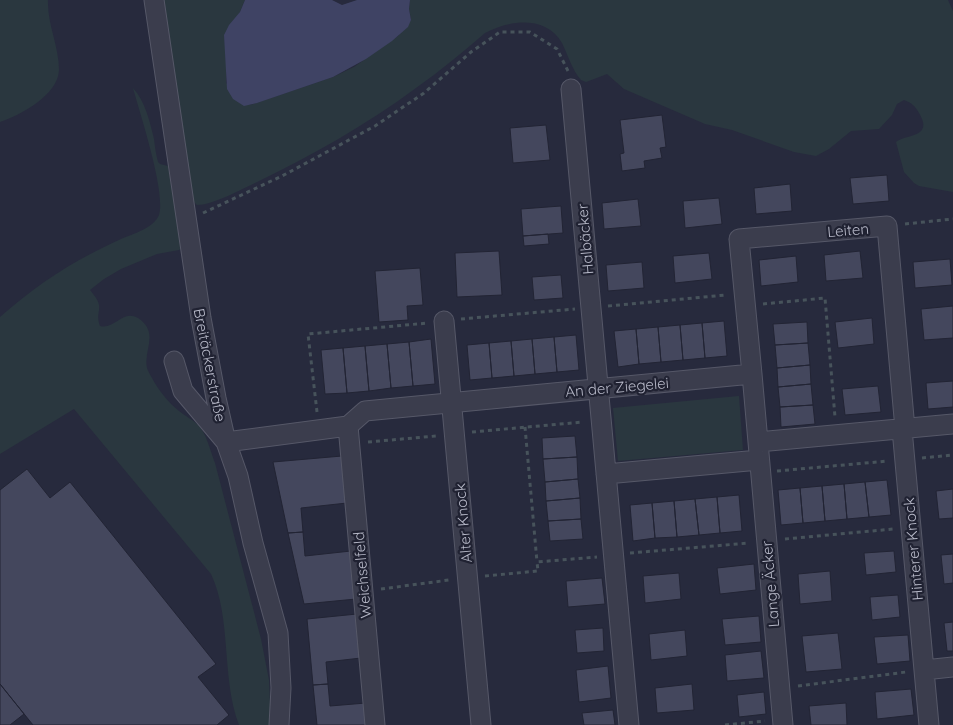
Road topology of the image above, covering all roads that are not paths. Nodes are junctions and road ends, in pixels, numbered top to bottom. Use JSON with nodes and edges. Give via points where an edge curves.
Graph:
{"nodes":[{"id":1,"x":154,"y":0,"type":"edge"},
{"id":2,"x":571,"y":89,"type":"road end"},
{"id":3,"x":444,"y":321,"type":"road end"},
{"id":4,"x":174,"y":361,"type":"dead end"},
{"id":5,"x":752,"y":374,"type":"junction"},
{"id":6,"x":599,"y":388,"type":"junction"},
{"id":7,"x":452,"y":402,"type":"junction"},
{"id":8,"x":953,"y":424,"type":"edge"},
{"id":9,"x":904,"y":429,"type":"junction"},
{"id":10,"x":349,"y":435,"type":"junction"},
{"id":11,"x":226,"y":442,"type":"junction"},
{"id":12,"x":759,"y":458,"type":"junction"},
{"id":13,"x":606,"y":474,"type":"junction"},
{"id":14,"x":953,"y":667,"type":"edge"},
{"id":15,"x":924,"y":670,"type":"junction"},
{"id":16,"x":783,"y":722,"type":"edge"},
{"id":17,"x":279,"y":725,"type":"edge"},
{"id":18,"x":375,"y":725,"type":"edge"},
{"id":19,"x":481,"y":725,"type":"edge"},
{"id":20,"x":629,"y":725,"type":"edge"},
{"id":21,"x":929,"y":725,"type":"edge"}],
"edges":[{"from":1,"to":11,"type":"street","name":"Breitäckerstraße","via":[[201,318]]},
{"from":2,"to":6,"type":"street","name":"Halbäcker"},
{"from":3,"to":7,"type":"street","name":"Alter Knock"},
{"from":4,"to":11,"type":"street","via":[[183,391]]},
{"from":5,"to":6,"type":"street","name":"An der Ziegelei"},
{"from":5,"to":9,"type":"street","name":"Leiten","via":[[740,240],[887,226]]},
{"from":5,"to":12,"type":"street"},
{"from":6,"to":7,"type":"street","name":"An der Ziegelei"},
{"from":6,"to":13,"type":"street"},
{"from":7,"to":10,"type":"street","name":"An der Ziegelei","via":[[365,411]]},
{"from":7,"to":19,"type":"street","name":"Alter Knock"},
{"from":8,"to":9,"type":"street"},
{"from":9,"to":12,"type":"street","via":[[837,435]]},
{"from":9,"to":15,"type":"street","name":"Hinterer Knock"},
{"from":10,"to":11,"type":"street","via":[[318,430]]},
{"from":10,"to":18,"type":"street","name":"Weichselfeld"},
{"from":11,"to":17,"type":"street","name":"Breitäckerstraße","via":[[238,476],[278,633]]},
{"from":12,"to":13,"type":"street"},
{"from":12,"to":16,"type":"street","name":"Lange Äcker"},
{"from":13,"to":20,"type":"street"},
{"from":14,"to":15,"type":"street"},
{"from":15,"to":21,"type":"street","name":"Hinterer Knock"}]}
